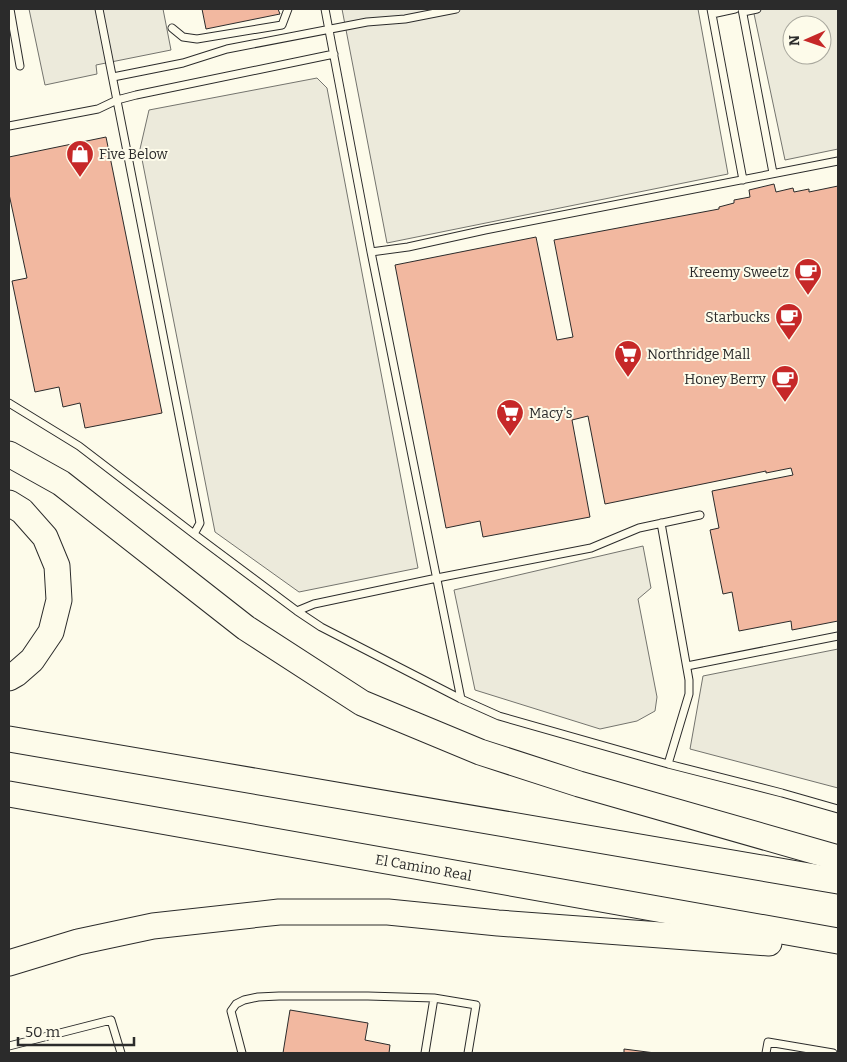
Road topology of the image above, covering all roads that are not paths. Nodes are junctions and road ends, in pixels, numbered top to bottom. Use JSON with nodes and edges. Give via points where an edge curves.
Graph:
{"nodes":[{"id":1,"x":10,"y":9,"type":"edge"},
{"id":2,"x":99,"y":9,"type":"edge"},
{"id":3,"x":288,"y":9,"type":"edge"},
{"id":4,"x":325,"y":9,"type":"edge"},
{"id":5,"x":456,"y":9,"type":"edge"},
{"id":6,"x":734,"y":9,"type":"edge"},
{"id":7,"x":757,"y":9,"type":"edge"},
{"id":8,"x":742,"y":10,"type":"edge"},
{"id":9,"x":712,"y":11,"type":"edge"},
{"id":10,"x":172,"y":28,"type":"dead end"},
{"id":11,"x":329,"y":30,"type":"junction"},
{"id":12,"x":334,"y":54,"type":"junction"},
{"id":13,"x":20,"y":66,"type":"dead end"},
{"id":14,"x":112,"y":77,"type":"junction"},
{"id":15,"x":117,"y":100,"type":"junction"},
{"id":16,"x":9,"y":126,"type":"edge"},
{"id":17,"x":838,"y":161,"type":"edge"},
{"id":18,"x":773,"y":173,"type":"junction"},
{"id":19,"x":743,"y":180,"type":"junction"},
{"id":20,"x":371,"y":252,"type":"junction"},
{"id":21,"x":9,"y":403,"type":"edge"},
{"id":22,"x":9,"y":454,"type":"edge"},
{"id":23,"x":9,"y":503,"type":"edge"},
{"id":24,"x":700,"y":515,"type":"dead end"},
{"id":25,"x":661,"y":523,"type":"junction"},
{"id":26,"x":194,"y":534,"type":"junction"},
{"id":27,"x":436,"y":578,"type":"junction"},
{"id":28,"x":297,"y":611,"type":"junction"},
{"id":29,"x":838,"y":636,"type":"edge"},
{"id":30,"x":687,"y":666,"type":"junction"},
{"id":31,"x":9,"y":678,"type":"edge"},
{"id":32,"x":461,"y":699,"type":"junction"},
{"id":33,"x":9,"y":739,"type":"edge"},
{"id":34,"x":668,"y":764,"type":"junction"},
{"id":35,"x":9,"y":794,"type":"edge"},
{"id":36,"x":838,"y":809,"type":"edge"},
{"id":37,"x":838,"y":858,"type":"edge"},
{"id":38,"x":838,"y":881,"type":"edge"},
{"id":39,"x":838,"y":941,"type":"edge"},
{"id":40,"x":838,"y":948,"type":"edge"},
{"id":41,"x":9,"y":964,"type":"edge"},
{"id":42,"x":434,"y":998,"type":"junction"},
{"id":43,"x":9,"y":1046,"type":"edge"},
{"id":44,"x":121,"y":1053,"type":"edge"},
{"id":45,"x":242,"y":1053,"type":"edge"},
{"id":46,"x":425,"y":1053,"type":"edge"},
{"id":47,"x":468,"y":1053,"type":"edge"},
{"id":48,"x":766,"y":1053,"type":"edge"},
{"id":49,"x":833,"y":1053,"type":"edge"}],
"edges":[{"from":1,"to":13,"type":"lane"},
{"from":2,"to":14,"type":"lane"},
{"from":3,"to":10,"type":"lane","via":[[282,25],[206,38],[183,37]]},
{"from":4,"to":11,"type":"lane"},
{"from":5,"to":11,"type":"lane"},
{"from":6,"to":9,"type":"lane"},
{"from":7,"to":8,"type":"lane"},
{"from":8,"to":18,"type":"lane"},
{"from":9,"to":19,"type":"lane"},
{"from":11,"to":12,"type":"lane"},
{"from":11,"to":14,"type":"lane","via":[[228,49],[184,63]]},
{"from":12,"to":15,"type":"lane"},
{"from":12,"to":20,"type":"lane"},
{"from":14,"to":15,"type":"lane"},
{"from":15,"to":16,"type":"lane","via":[[98,109]]},
{"from":15,"to":26,"type":"lane","via":[[200,523]]},
{"from":17,"to":18,"type":"lane"},
{"from":18,"to":19,"type":"lane"},
{"from":19,"to":20,"type":"lane"},
{"from":20,"to":27,"type":"lane"},
{"from":21,"to":26,"type":"lane","via":[[79,446]]},
{"from":22,"to":37,"type":"highway","via":[[61,483],[246,628],[362,703],[480,752]]},
{"from":23,"to":31,"type":"highway","via":[[22,511],[45,537],[57,566],[59,600],[51,632],[32,660]]},
{"from":24,"to":25,"type":"lane"},
{"from":25,"to":27,"type":"lane","via":[[639,528],[591,548]]},
{"from":25,"to":30,"type":"lane"},
{"from":26,"to":28,"type":"lane"},
{"from":27,"to":28,"type":"lane","via":[[314,604]]},
{"from":27,"to":32,"type":"lane"},
{"from":28,"to":32,"type":"lane","via":[[321,627]]},
{"from":29,"to":30,"type":"lane"},
{"from":30,"to":34,"type":"lane","via":[[689,694]]},
{"from":32,"to":34,"type":"lane","via":[[499,716]]},
{"from":33,"to":38,"type":"highway"},
{"from":34,"to":36,"type":"lane"},
{"from":35,"to":39,"type":"highway","name":"El Camino Real"},
{"from":40,"to":41,"type":"highway","via":[[388,912],[280,912],[154,926],[78,942]]},
{"from":42,"to":45,"type":"lane","via":[[306,996],[244,1000],[231,1011]]},
{"from":42,"to":46,"type":"lane"},
{"from":42,"to":47,"type":"lane","via":[[476,1005]]},
{"from":43,"to":44,"type":"lane","via":[[111,1020]]},
{"from":48,"to":49,"type":"lane","via":[[768,1042]]}]}
